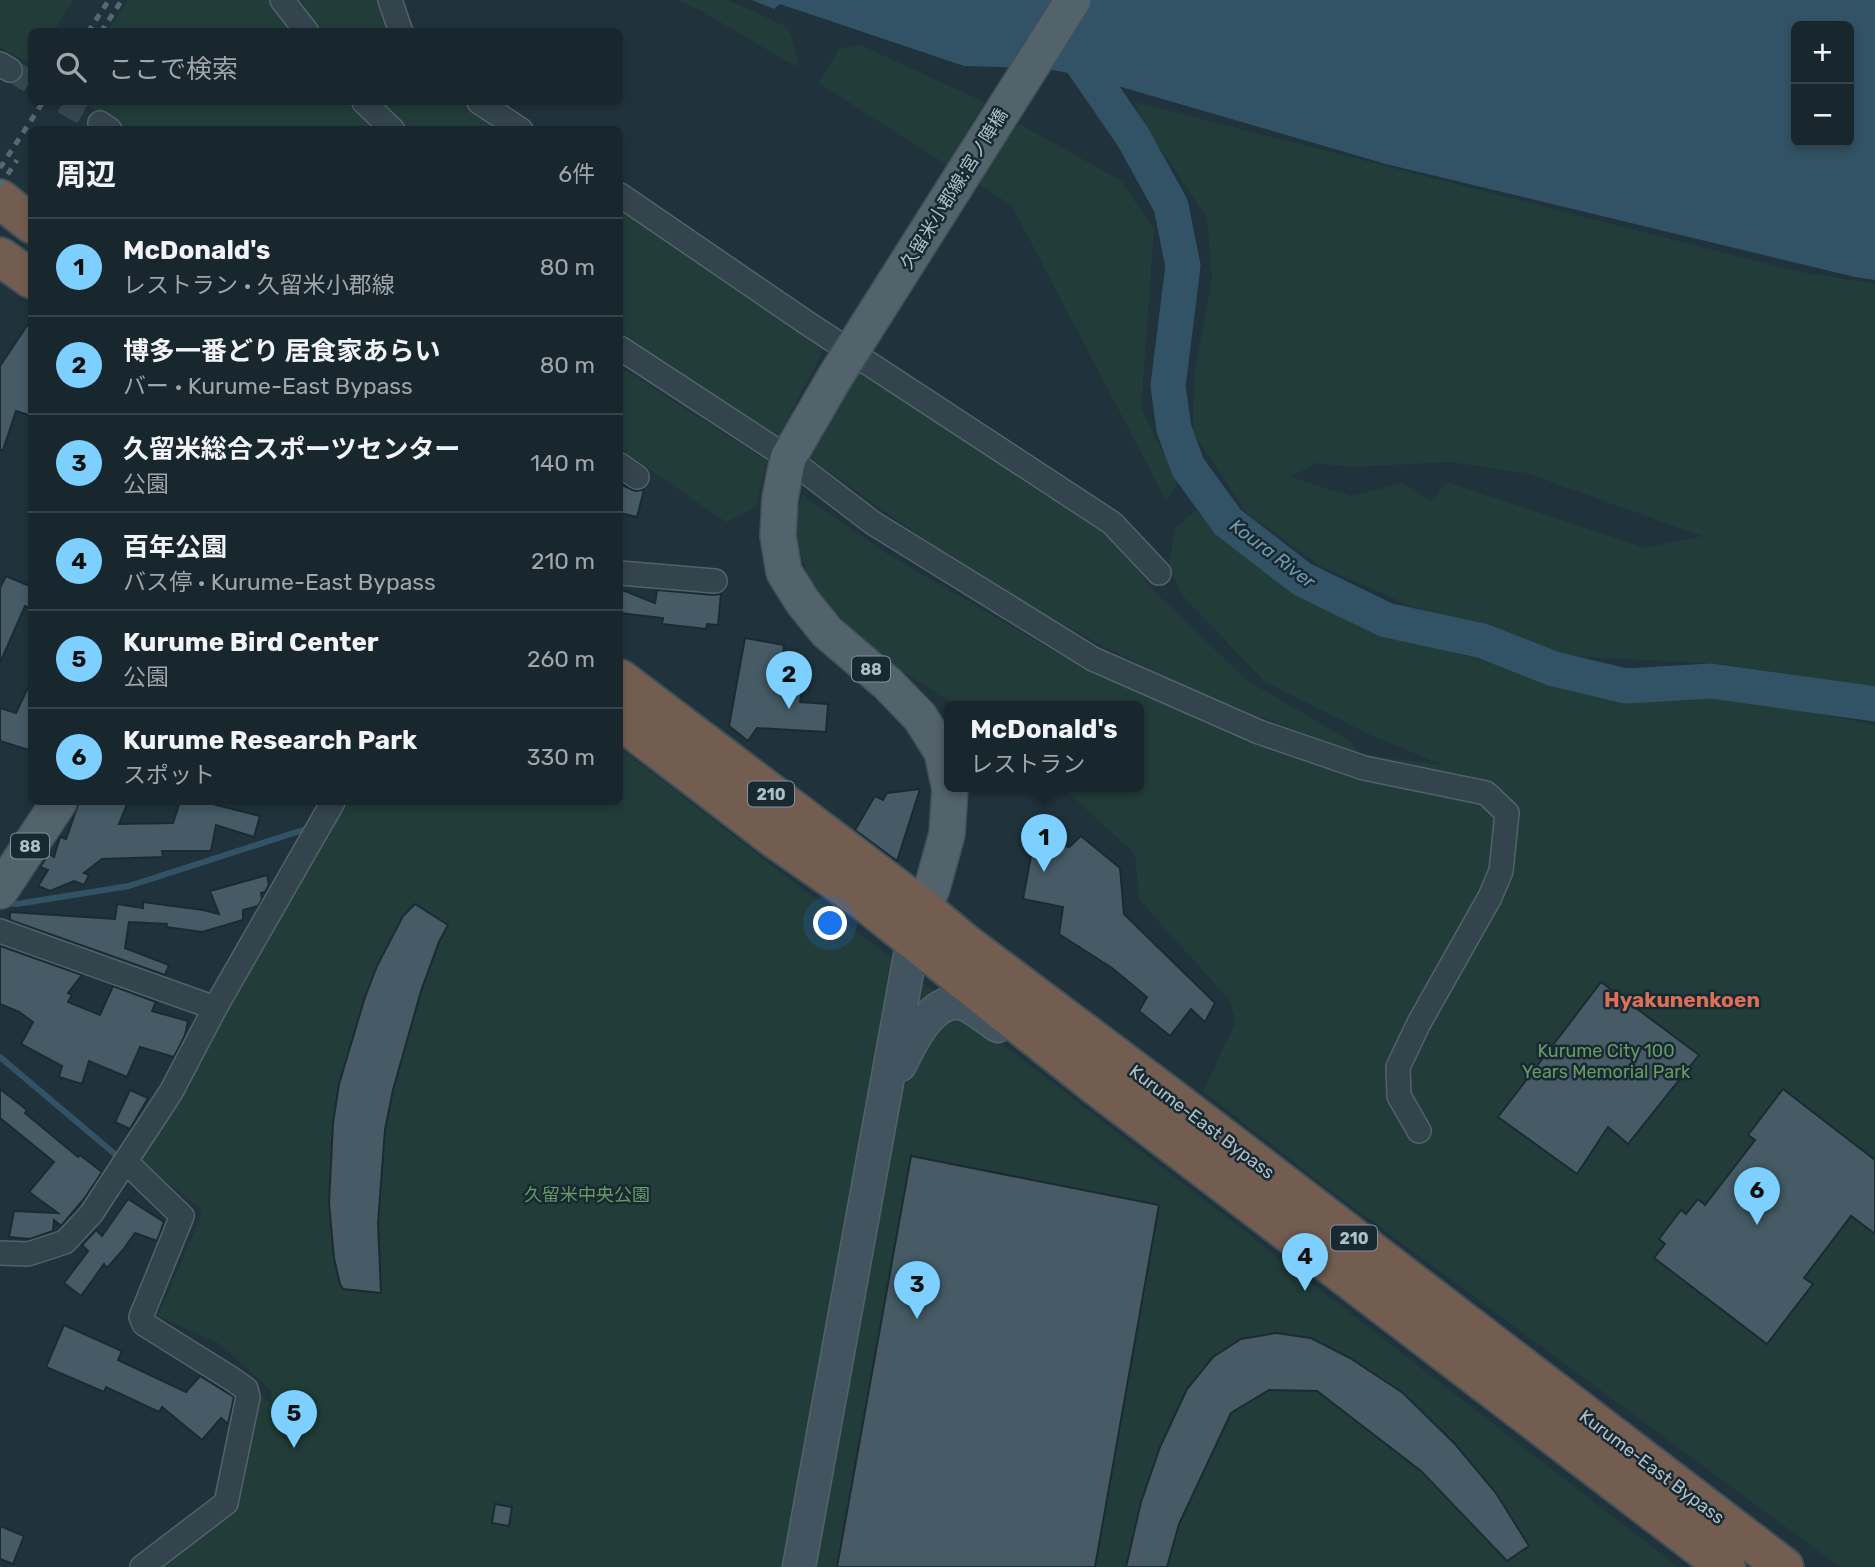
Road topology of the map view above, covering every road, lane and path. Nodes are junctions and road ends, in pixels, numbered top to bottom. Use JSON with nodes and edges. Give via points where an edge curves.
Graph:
{"nodes":[{"id":1,"x":282,"y":0,"type":"edge"},
{"id":2,"x":390,"y":0,"type":"edge"},
{"id":3,"x":1073,"y":0,"type":"edge"},
{"id":4,"x":304,"y":28,"type":"edge"},
{"id":5,"x":400,"y":28,"type":"edge"},
{"id":6,"x":367,"y":105,"type":"edge"},
{"id":7,"x":484,"y":105,"type":"edge"},
{"id":8,"x":389,"y":126,"type":"edge"},
{"id":9,"x":515,"y":126,"type":"edge"},
{"id":10,"x":623,"y":197,"type":"edge"},
{"id":11,"x":0,"y":199,"type":"edge"},
{"id":12,"x":28,"y":222,"type":"edge"},
{"id":13,"x":0,"y":257,"type":"edge"},
{"id":14,"x":28,"y":276,"type":"edge"},
{"id":15,"x":623,"y":350,"type":"edge"},
{"id":16,"x":793,"y":447,"type":"junction"},
{"id":17,"x":623,"y":573,"type":"edge"},
{"id":18,"x":1159,"y":573,"type":"dead end"},
{"id":19,"x":715,"y":581,"type":"dead end"},
{"id":20,"x":623,"y":681,"type":"edge"},
{"id":21,"x":623,"y":722,"type":"edge"},
{"id":22,"x":944,"y":761,"type":"edge"},
{"id":23,"x":950,"y":792,"type":"edge"},
{"id":24,"x":57,"y":805,"type":"edge"},
{"id":25,"x":331,"y":805,"type":"edge"},
{"id":26,"x":0,"y":891,"type":"edge"},
{"id":27,"x":918,"y":924,"type":"junction"},
{"id":28,"x":0,"y":931,"type":"edge"},
{"id":29,"x":215,"y":1008,"type":"junction"},
{"id":30,"x":1098,"y":1087,"type":"junction"},
{"id":31,"x":885,"y":1096,"type":"junction"},
{"id":32,"x":1419,"y":1131,"type":"dead end"},
{"id":33,"x":126,"y":1162,"type":"junction"},
{"id":34,"x":0,"y":1253,"type":"edge"},
{"id":35,"x":142,"y":1567,"type":"edge"},
{"id":36,"x":799,"y":1567,"type":"edge"},
{"id":37,"x":1726,"y":1567,"type":"edge"},
{"id":38,"x":1784,"y":1567,"type":"edge"}],
"edges":[{"from":1,"to":4,"type":"street"},
{"from":2,"to":5,"type":"street"},
{"from":3,"to":16,"type":"main road","name":"久留米小郡線;宮ノ陣橋","number":"88","bridge":true},
{"from":6,"to":8,"type":"street"},
{"from":7,"to":9,"type":"street"},
{"from":10,"to":18,"type":"street","via":[[1112,523]]},
{"from":11,"to":12,"type":"highway"},
{"from":13,"to":14,"type":"highway"},
{"from":15,"to":16,"type":"street"},
{"from":16,"to":22,"type":"main road","number":"88","via":[[780,498],[778,536],[784,572],[827,632],[920,717]]},
{"from":16,"to":32,"type":"street","via":[[873,523],[1093,659],[1259,732],[1364,768],[1486,793],[1507,813],[1501,871],[1490,897],[1398,1066],[1399,1096]]},
{"from":17,"to":19,"type":"street"},
{"from":20,"to":27,"type":"highway","name":"Kurume-East Bypass","number":"210"},
{"from":21,"to":27,"type":"highway","name":"Kurume-East Bypass","number":"210","via":[[864,901]]},
{"from":23,"to":27,"type":"main road","number":"88","via":[[947,834]]},
{"from":24,"to":26,"type":"main road","number":"88"},
{"from":25,"to":29,"type":"street"},
{"from":27,"to":30,"type":"highway","name":"Kurume-East Bypass","number":"210"},
{"from":27,"to":31,"type":"street"},
{"from":27,"to":38,"type":"highway","name":"Kurume-East Bypass","number":"210","via":[[966,944]]},
{"from":28,"to":29,"type":"street"},
{"from":29,"to":33,"type":"street","via":[[171,1092]]},
{"from":30,"to":31,"type":"street","via":[[963,1003],[945,1004],[925,1021]]},
{"from":30,"to":37,"type":"highway","name":"Kurume-East Bypass","number":"210"},
{"from":31,"to":36,"type":"street"},
{"from":33,"to":34,"type":"street","via":[[92,1214],[65,1242],[28,1254]]},
{"from":33,"to":35,"type":"street","via":[[182,1216],[141,1317],[144,1324],[232,1379],[246,1389],[248,1397],[226,1503]]}]}
